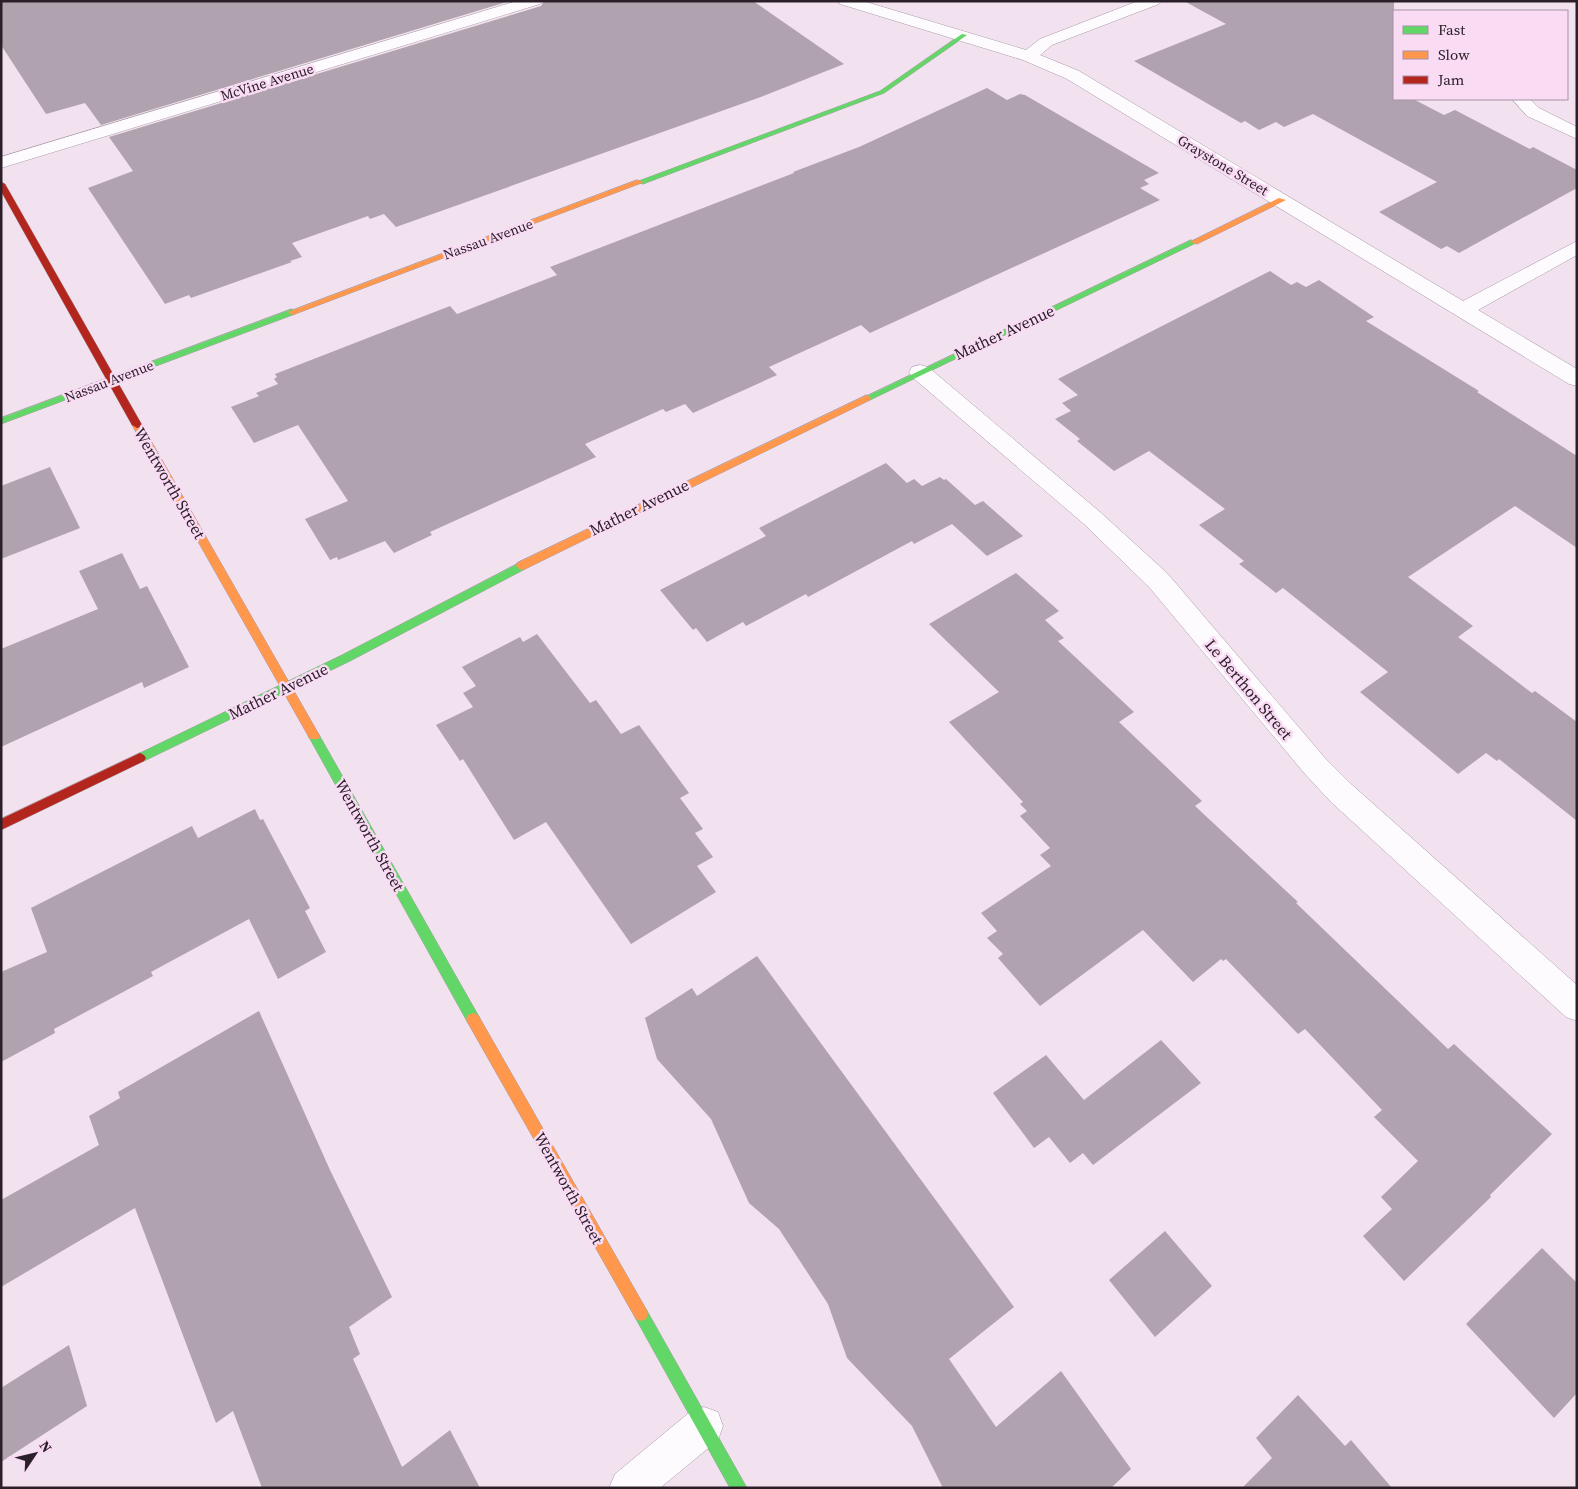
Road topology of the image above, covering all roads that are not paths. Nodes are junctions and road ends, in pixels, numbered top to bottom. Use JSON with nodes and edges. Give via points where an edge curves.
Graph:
{"nodes":[{"id":1,"x":534,"y":1,"type":"edge"},
{"id":2,"x":846,"y":1,"type":"edge"},
{"id":3,"x":1153,"y":1,"type":"edge"},
{"id":4,"x":964,"y":35,"type":"junction"},
{"id":5,"x":1029,"y":56,"type":"junction"},
{"id":6,"x":1522,"y":100,"type":"edge"},
{"id":7,"x":1577,"y":134,"type":"edge"},
{"id":8,"x":1,"y":163,"type":"edge"},
{"id":9,"x":1,"y":184,"type":"edge"},
{"id":10,"x":1282,"y":200,"type":"junction"},
{"id":11,"x":1577,"y":247,"type":"edge"},
{"id":12,"x":1462,"y":310,"type":"junction"},
{"id":13,"x":920,"y":372,"type":"junction"},
{"id":14,"x":1577,"y":379,"type":"edge"},
{"id":15,"x":112,"y":380,"type":"junction"},
{"id":16,"x":1,"y":421,"type":"edge"},
{"id":17,"x":286,"y":686,"type":"junction"},
{"id":18,"x":1,"y":825,"type":"edge"},
{"id":19,"x":1577,"y":1006,"type":"edge"},
{"id":20,"x":704,"y":1426,"type":"junction"},
{"id":21,"x":629,"y":1488,"type":"edge"},
{"id":22,"x":738,"y":1488,"type":"edge"}],
"edges":[{"from":1,"to":8,"type":"street","name":"McVine Avenue"},
{"from":2,"to":4,"type":"street","name":"Graystone Street"},
{"from":3,"to":5,"type":"street","via":[[1046,42]]},
{"from":4,"to":5,"type":"street","name":"Graystone Street"},
{"from":4,"to":15,"type":"street","name":"Nassau Avenue","via":[[882,92]]},
{"from":5,"to":10,"type":"street","name":"Graystone Street","via":[[1094,86]]},
{"from":6,"to":7,"type":"street","via":[[1533,112]]},
{"from":9,"to":15,"type":"street","name":"Wentworth Street"},
{"from":10,"to":12,"type":"street","name":"Graystone Street"},
{"from":10,"to":13,"type":"street","name":"Mather Avenue"},
{"from":11,"to":12,"type":"street"},
{"from":12,"to":14,"type":"street","name":"Graystone Street"},
{"from":13,"to":17,"type":"street","name":"Mather Avenue","via":[[554,548],[346,658]]},
{"from":13,"to":19,"type":"street","name":"Le Berthon Street","via":[[1158,580],[1335,787]]},
{"from":15,"to":16,"type":"street","name":"Nassau Avenue"},
{"from":15,"to":17,"type":"street","name":"Wentworth Street"},
{"from":17,"to":18,"type":"street","name":"Mather Avenue"},
{"from":17,"to":20,"type":"street","name":"Wentworth Street"},
{"from":20,"to":21,"type":"street"},
{"from":20,"to":22,"type":"street","name":"Wentworth Street"}]}
